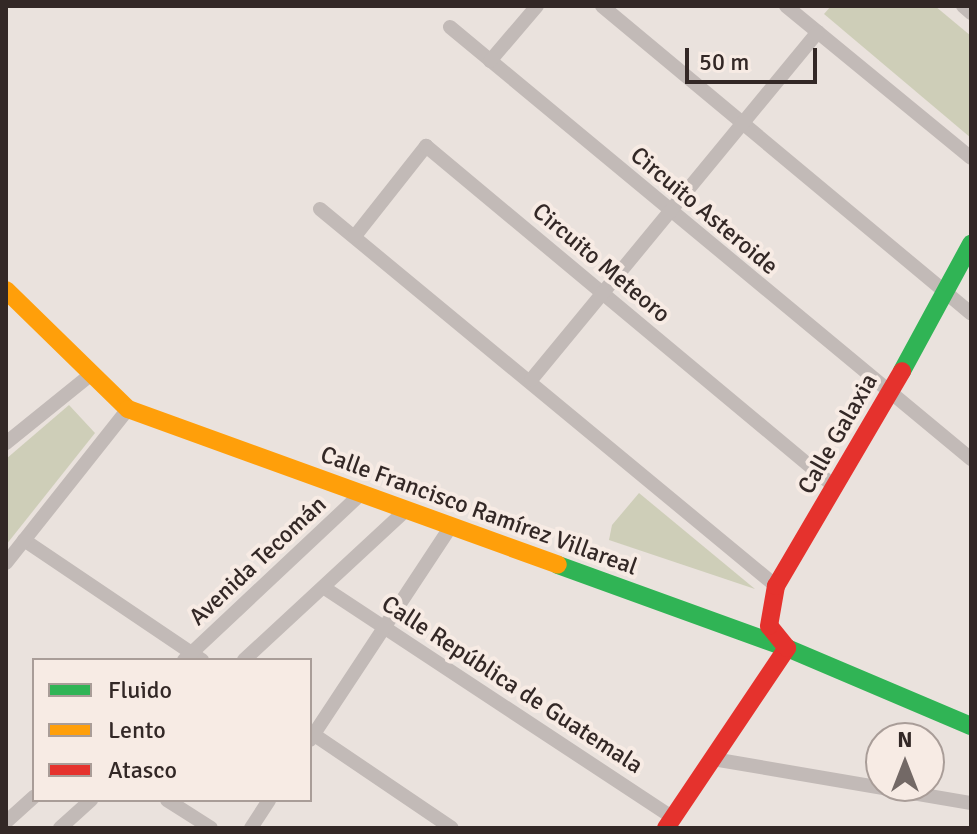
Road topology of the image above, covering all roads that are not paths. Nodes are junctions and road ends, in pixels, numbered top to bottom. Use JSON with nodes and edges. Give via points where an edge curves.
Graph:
{"nodes":[{"id":1,"x":537,"y":6,"type":"edge"},
{"id":2,"x":602,"y":6,"type":"edge"},
{"id":3,"x":786,"y":6,"type":"edge"},
{"id":4,"x":963,"y":6,"type":"edge"},
{"id":5,"x":805,"y":12,"type":"edge"},
{"id":6,"x":971,"y":13,"type":"edge"},
{"id":7,"x":450,"y":27,"type":"dead end"},
{"id":8,"x":818,"y":32,"type":"junction"},
{"id":9,"x":490,"y":61,"type":"junction"},
{"id":10,"x":745,"y":124,"type":"junction"},
{"id":11,"x":971,"y":158,"type":"edge"},
{"id":12,"x":320,"y":209,"type":"dead end"},
{"id":13,"x":673,"y":214,"type":"junction"},
{"id":14,"x":355,"y":236,"type":"junction"},
{"id":15,"x":971,"y":244,"type":"edge"},
{"id":16,"x":6,"y":290,"type":"edge"},
{"id":17,"x":944,"y":292,"type":"junction"},
{"id":18,"x":604,"y":294,"type":"junction"},
{"id":19,"x":971,"y":313,"type":"edge"},
{"id":20,"x":89,"y":376,"type":"junction"},
{"id":21,"x":531,"y":380,"type":"junction"},
{"id":22,"x":889,"y":395,"type":"junction"},
{"id":23,"x":128,"y":409,"type":"junction"},
{"id":24,"x":6,"y":443,"type":"edge"},
{"id":25,"x":971,"y":459,"type":"edge"},
{"id":26,"x":835,"y":487,"type":"junction"},
{"id":27,"x":361,"y":494,"type":"junction"},
{"id":28,"x":406,"y":510,"type":"junction"},
{"id":29,"x":451,"y":526,"type":"junction"},
{"id":30,"x":24,"y":540,"type":"junction"},
{"id":31,"x":6,"y":563,"type":"edge"},
{"id":32,"x":776,"y":586,"type":"junction"},
{"id":33,"x":326,"y":589,"type":"junction"},
{"id":34,"x":385,"y":628,"type":"junction"},
{"id":35,"x":787,"y":648,"type":"junction"},
{"id":36,"x":193,"y":658,"type":"edge"},
{"id":37,"x":246,"y":658,"type":"edge"},
{"id":38,"x":971,"y":726,"type":"edge"},
{"id":39,"x":312,"y":735,"type":"edge"},
{"id":40,"x":312,"y":737,"type":"edge"},
{"id":41,"x":713,"y":759,"type":"junction"},
{"id":42,"x":32,"y":799,"type":"edge"},
{"id":43,"x":89,"y":802,"type":"edge"},
{"id":44,"x":170,"y":802,"type":"edge"},
{"id":45,"x":268,"y":802,"type":"edge"},
{"id":46,"x":971,"y":803,"type":"edge"},
{"id":47,"x":6,"y":822,"type":"edge"},
{"id":48,"x":670,"y":823,"type":"edge"},
{"id":49,"x":60,"y":828,"type":"edge"},
{"id":50,"x":211,"y":828,"type":"edge"},
{"id":51,"x":251,"y":828,"type":"edge"},
{"id":52,"x":452,"y":828,"type":"edge"}],
"edges":[{"from":1,"to":9,"type":"street"},
{"from":2,"to":10,"type":"street"},
{"from":3,"to":5,"type":"street"},
{"from":4,"to":6,"type":"street"},
{"from":5,"to":8,"type":"street"},
{"from":7,"to":9,"type":"street","name":"Circuito Asteroide"},
{"from":8,"to":10,"type":"street"},
{"from":8,"to":11,"type":"street"},
{"from":9,"to":13,"type":"street","name":"Circuito Asteroide"},
{"from":10,"to":13,"type":"street"},
{"from":10,"to":17,"type":"street"},
{"from":12,"to":14,"type":"street"},
{"from":13,"to":18,"type":"street"},
{"from":13,"to":22,"type":"street","name":"Circuito Asteroide"},
{"from":14,"to":18,"type":"street","name":"Circuito Meteoro","via":[[426,146]]},
{"from":14,"to":21,"type":"street"},
{"from":15,"to":17,"type":"street","name":"Calle Galaxia"},
{"from":16,"to":20,"type":"street","name":"Calle Francisco Ramírez Villareal"},
{"from":17,"to":19,"type":"street"},
{"from":17,"to":22,"type":"street","name":"Calle Galaxia"},
{"from":18,"to":21,"type":"street"},
{"from":18,"to":26,"type":"street","name":"Circuito Meteoro"},
{"from":20,"to":23,"type":"street","name":"Calle Francisco Ramírez Villareal"},
{"from":20,"to":24,"type":"street"},
{"from":21,"to":32,"type":"street"},
{"from":22,"to":25,"type":"street","name":"Circuito Asteroide"},
{"from":22,"to":26,"type":"street","name":"Calle Galaxia"},
{"from":23,"to":27,"type":"street","name":"Calle Francisco Ramírez Villareal"},
{"from":23,"to":30,"type":"street"},
{"from":26,"to":32,"type":"street","name":"Calle Galaxia"},
{"from":27,"to":28,"type":"street","name":"Calle Francisco Ramírez Villareal"},
{"from":27,"to":36,"type":"street","name":"Avenida Tecomán"},
{"from":28,"to":29,"type":"street","name":"Calle Francisco Ramírez Villareal"},
{"from":28,"to":33,"type":"street"},
{"from":29,"to":34,"type":"street"},
{"from":29,"to":35,"type":"street","name":"Calle Francisco Ramírez Villareal"},
{"from":30,"to":31,"type":"street"},
{"from":30,"to":36,"type":"street"},
{"from":32,"to":35,"type":"street","name":"Calle Galaxia","via":[[769,626]]},
{"from":33,"to":34,"type":"street","name":"Calle República de Guatemala"},
{"from":33,"to":37,"type":"street"},
{"from":34,"to":39,"type":"street"},
{"from":34,"to":48,"type":"street","name":"Calle República de Guatemala"},
{"from":35,"to":38,"type":"street","name":"Calle Francisco Ramírez Villareal"},
{"from":35,"to":41,"type":"street"},
{"from":40,"to":52,"type":"street"},
{"from":41,"to":46,"type":"street"},
{"from":41,"to":48,"type":"street"},
{"from":42,"to":47,"type":"street"},
{"from":43,"to":49,"type":"street"},
{"from":44,"to":50,"type":"street"},
{"from":45,"to":51,"type":"street"}]}
